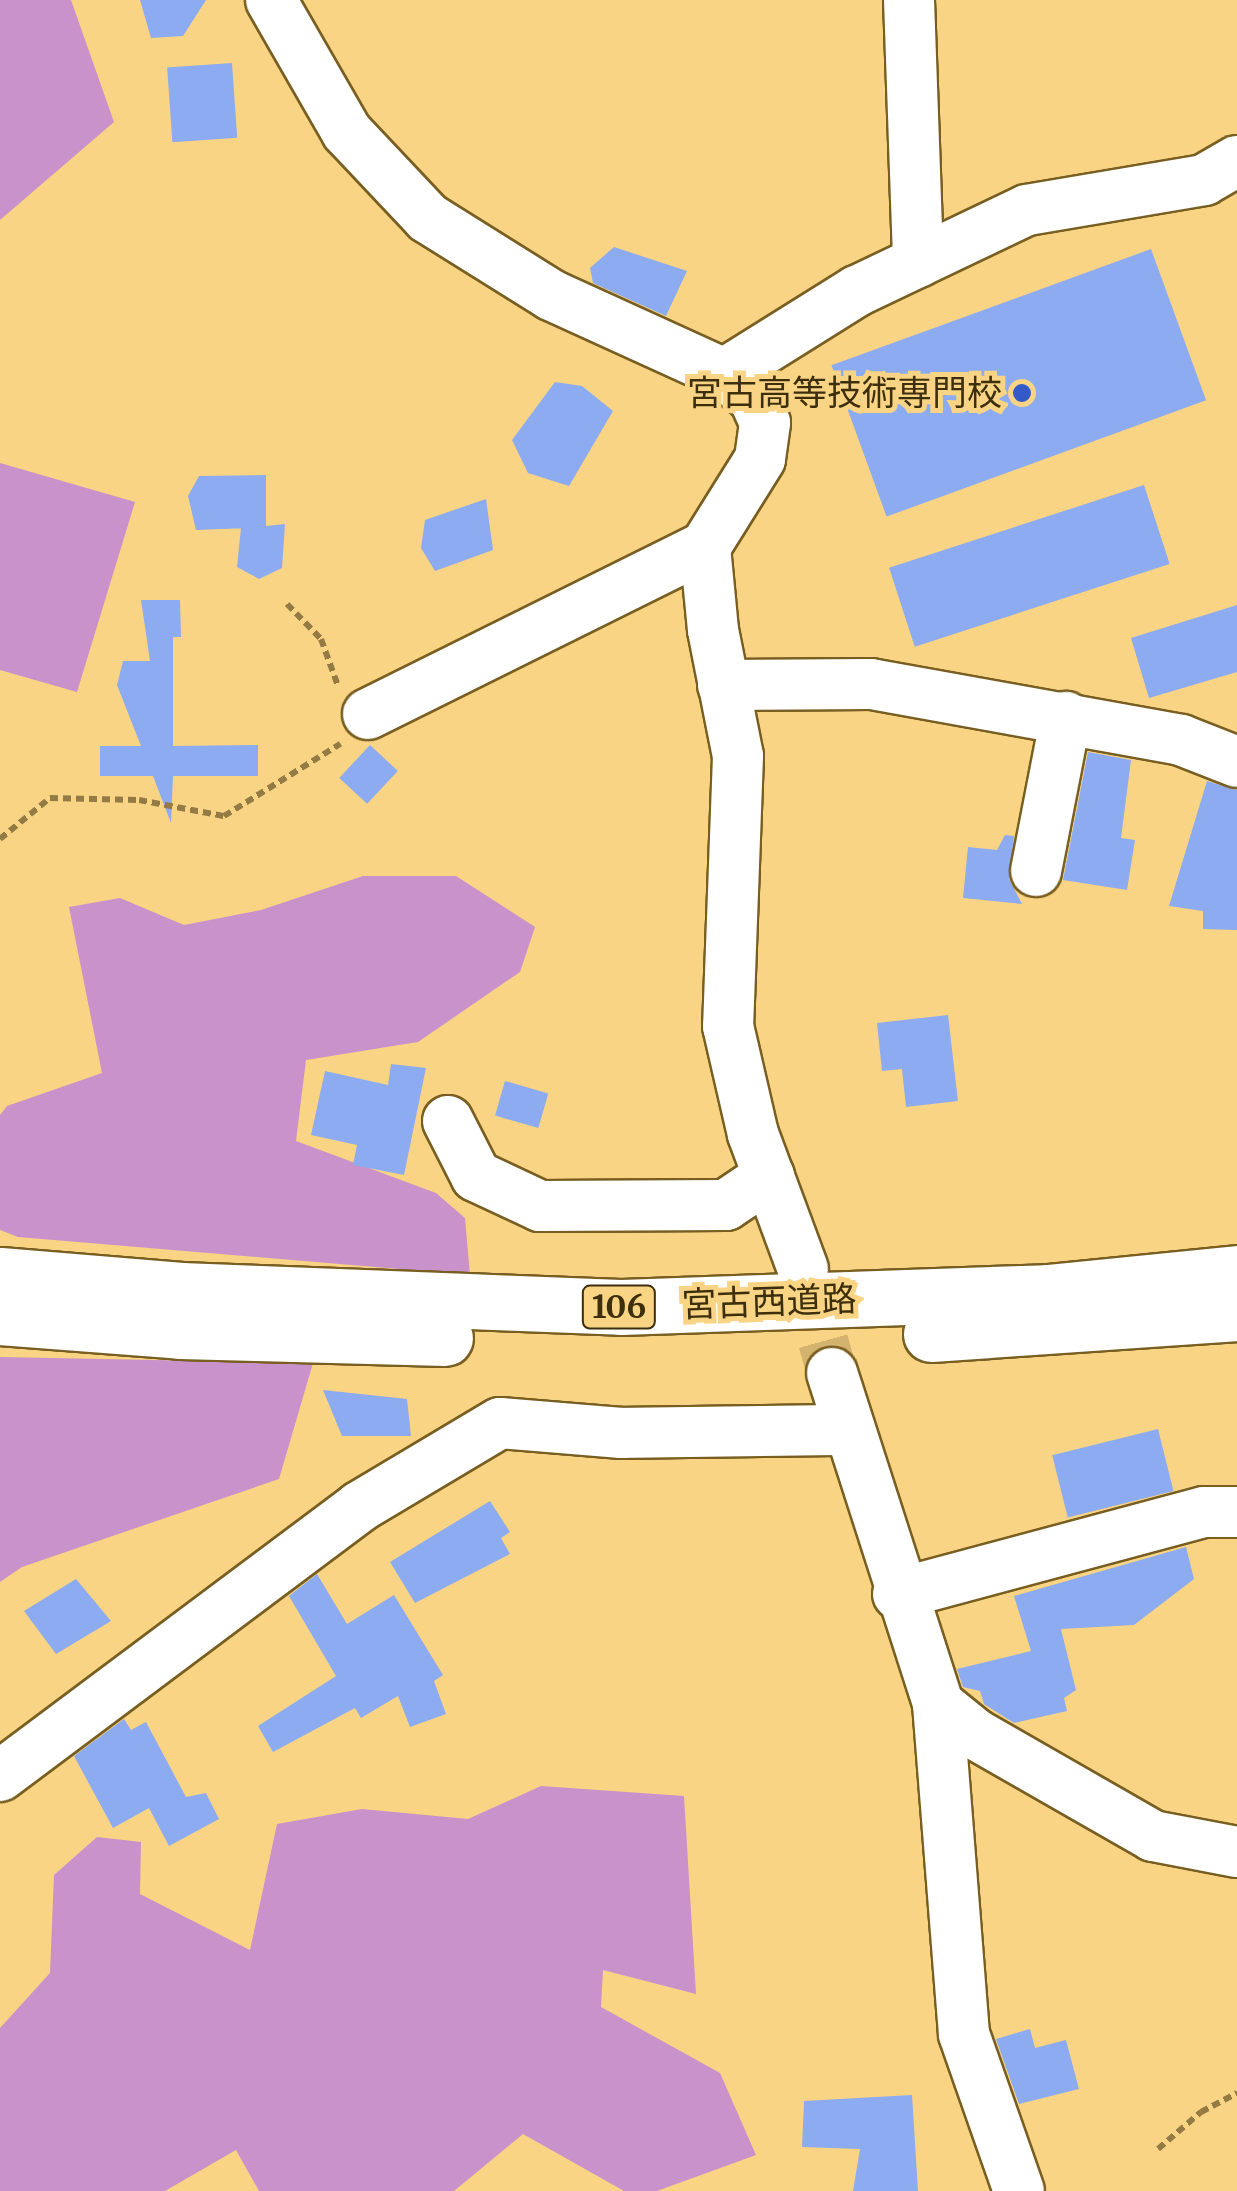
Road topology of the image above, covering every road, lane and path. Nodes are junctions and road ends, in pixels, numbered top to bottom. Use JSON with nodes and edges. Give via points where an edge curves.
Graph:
{"nodes":[{"id":1,"x":271,"y":0,"type":"edge"},
{"id":2,"x":909,"y":0,"type":"edge"},
{"id":3,"x":1237,"y":161,"type":"edge"},
{"id":4,"x":918,"y":262,"type":"junction"},
{"id":5,"x":724,"y":374,"type":"junction"},
{"id":6,"x":705,"y":547,"type":"junction"},
{"id":7,"x":287,"y":604,"type":"dead end"},
{"id":8,"x":723,"y":685,"type":"junction"},
{"id":9,"x":368,"y":714,"type":"junction"},
{"id":10,"x":1066,"y":716,"type":"junction"},
{"id":11,"x":1237,"y":762,"type":"edge"},
{"id":12,"x":0,"y":839,"type":"edge"},
{"id":13,"x":1036,"y":871,"type":"dead end"},
{"id":14,"x":448,"y":1121,"type":"dead end"},
{"id":15,"x":769,"y":1176,"type":"junction"},
{"id":16,"x":803,"y":1269,"type":"tunnel mouth"},
{"id":17,"x":1237,"y":1273,"type":"edge"},
{"id":18,"x":0,"y":1275,"type":"edge"},
{"id":19,"x":1237,"y":1314,"type":"edge"},
{"id":20,"x":0,"y":1317,"type":"edge"},
{"id":21,"x":832,"y":1373,"type":"tunnel mouth"},
{"id":22,"x":848,"y":1430,"type":"junction"},
{"id":23,"x":1237,"y":1512,"type":"edge"},
{"id":24,"x":898,"y":1594,"type":"junction"},
{"id":25,"x":938,"y":1704,"type":"junction"},
{"id":26,"x":0,"y":1776,"type":"edge"},
{"id":27,"x":1237,"y":1852,"type":"edge"},
{"id":28,"x":1237,"y":2093,"type":"edge"},
{"id":29,"x":1158,"y":2149,"type":"dead end"},
{"id":30,"x":1019,"y":2191,"type":"edge"}],
"edges":[{"from":1,"to":5,"type":"street","via":[[348,132],[428,218],[551,295]]},
{"from":2,"to":4,"type":"street"},
{"from":3,"to":4,"type":"street","via":[[1204,180],[1027,210]]},
{"from":4,"to":5,"type":"street","via":[[857,291]]},
{"from":5,"to":6,"type":"street","via":[[754,398],[766,422],[760,458]]},
{"from":6,"to":8,"type":"street"},
{"from":6,"to":9,"type":"street"},
{"from":7,"to":9,"type":"path","via":[[320,638],[346,708]]},
{"from":8,"to":10,"type":"street","via":[[871,684]]},
{"from":8,"to":15,"type":"street","via":[[738,756],[728,1026]]},
{"from":9,"to":12,"type":"path","via":[[348,739],[224,816],[139,800],[50,798]]},
{"from":10,"to":11,"type":"street","via":[[1181,740]]},
{"from":10,"to":13,"type":"street"},
{"from":14,"to":15,"type":"street","via":[[476,1176],[540,1206],[726,1205]]},
{"from":15,"to":16,"type":"street"},
{"from":17,"to":18,"type":"highway","name":"宮古西道路","number":"106","via":[[1047,1292],[621,1307],[181,1290]]},
{"from":19,"to":20,"type":"highway","name":"宮古西道路","number":"106","via":[[1042,1331],[619,1342],[180,1331]]},
{"from":21,"to":22,"type":"street"},
{"from":22,"to":24,"type":"street"},
{"from":22,"to":26,"type":"street","via":[[622,1433],[500,1423],[360,1507]]},
{"from":23,"to":24,"type":"street","via":[[1204,1512]]},
{"from":24,"to":25,"type":"street"},
{"from":25,"to":27,"type":"street","via":[[975,1734],[1154,1836]]},
{"from":25,"to":30,"type":"street","via":[[964,2034]]},
{"from":28,"to":29,"type":"path","via":[[1201,2112]]}]}
